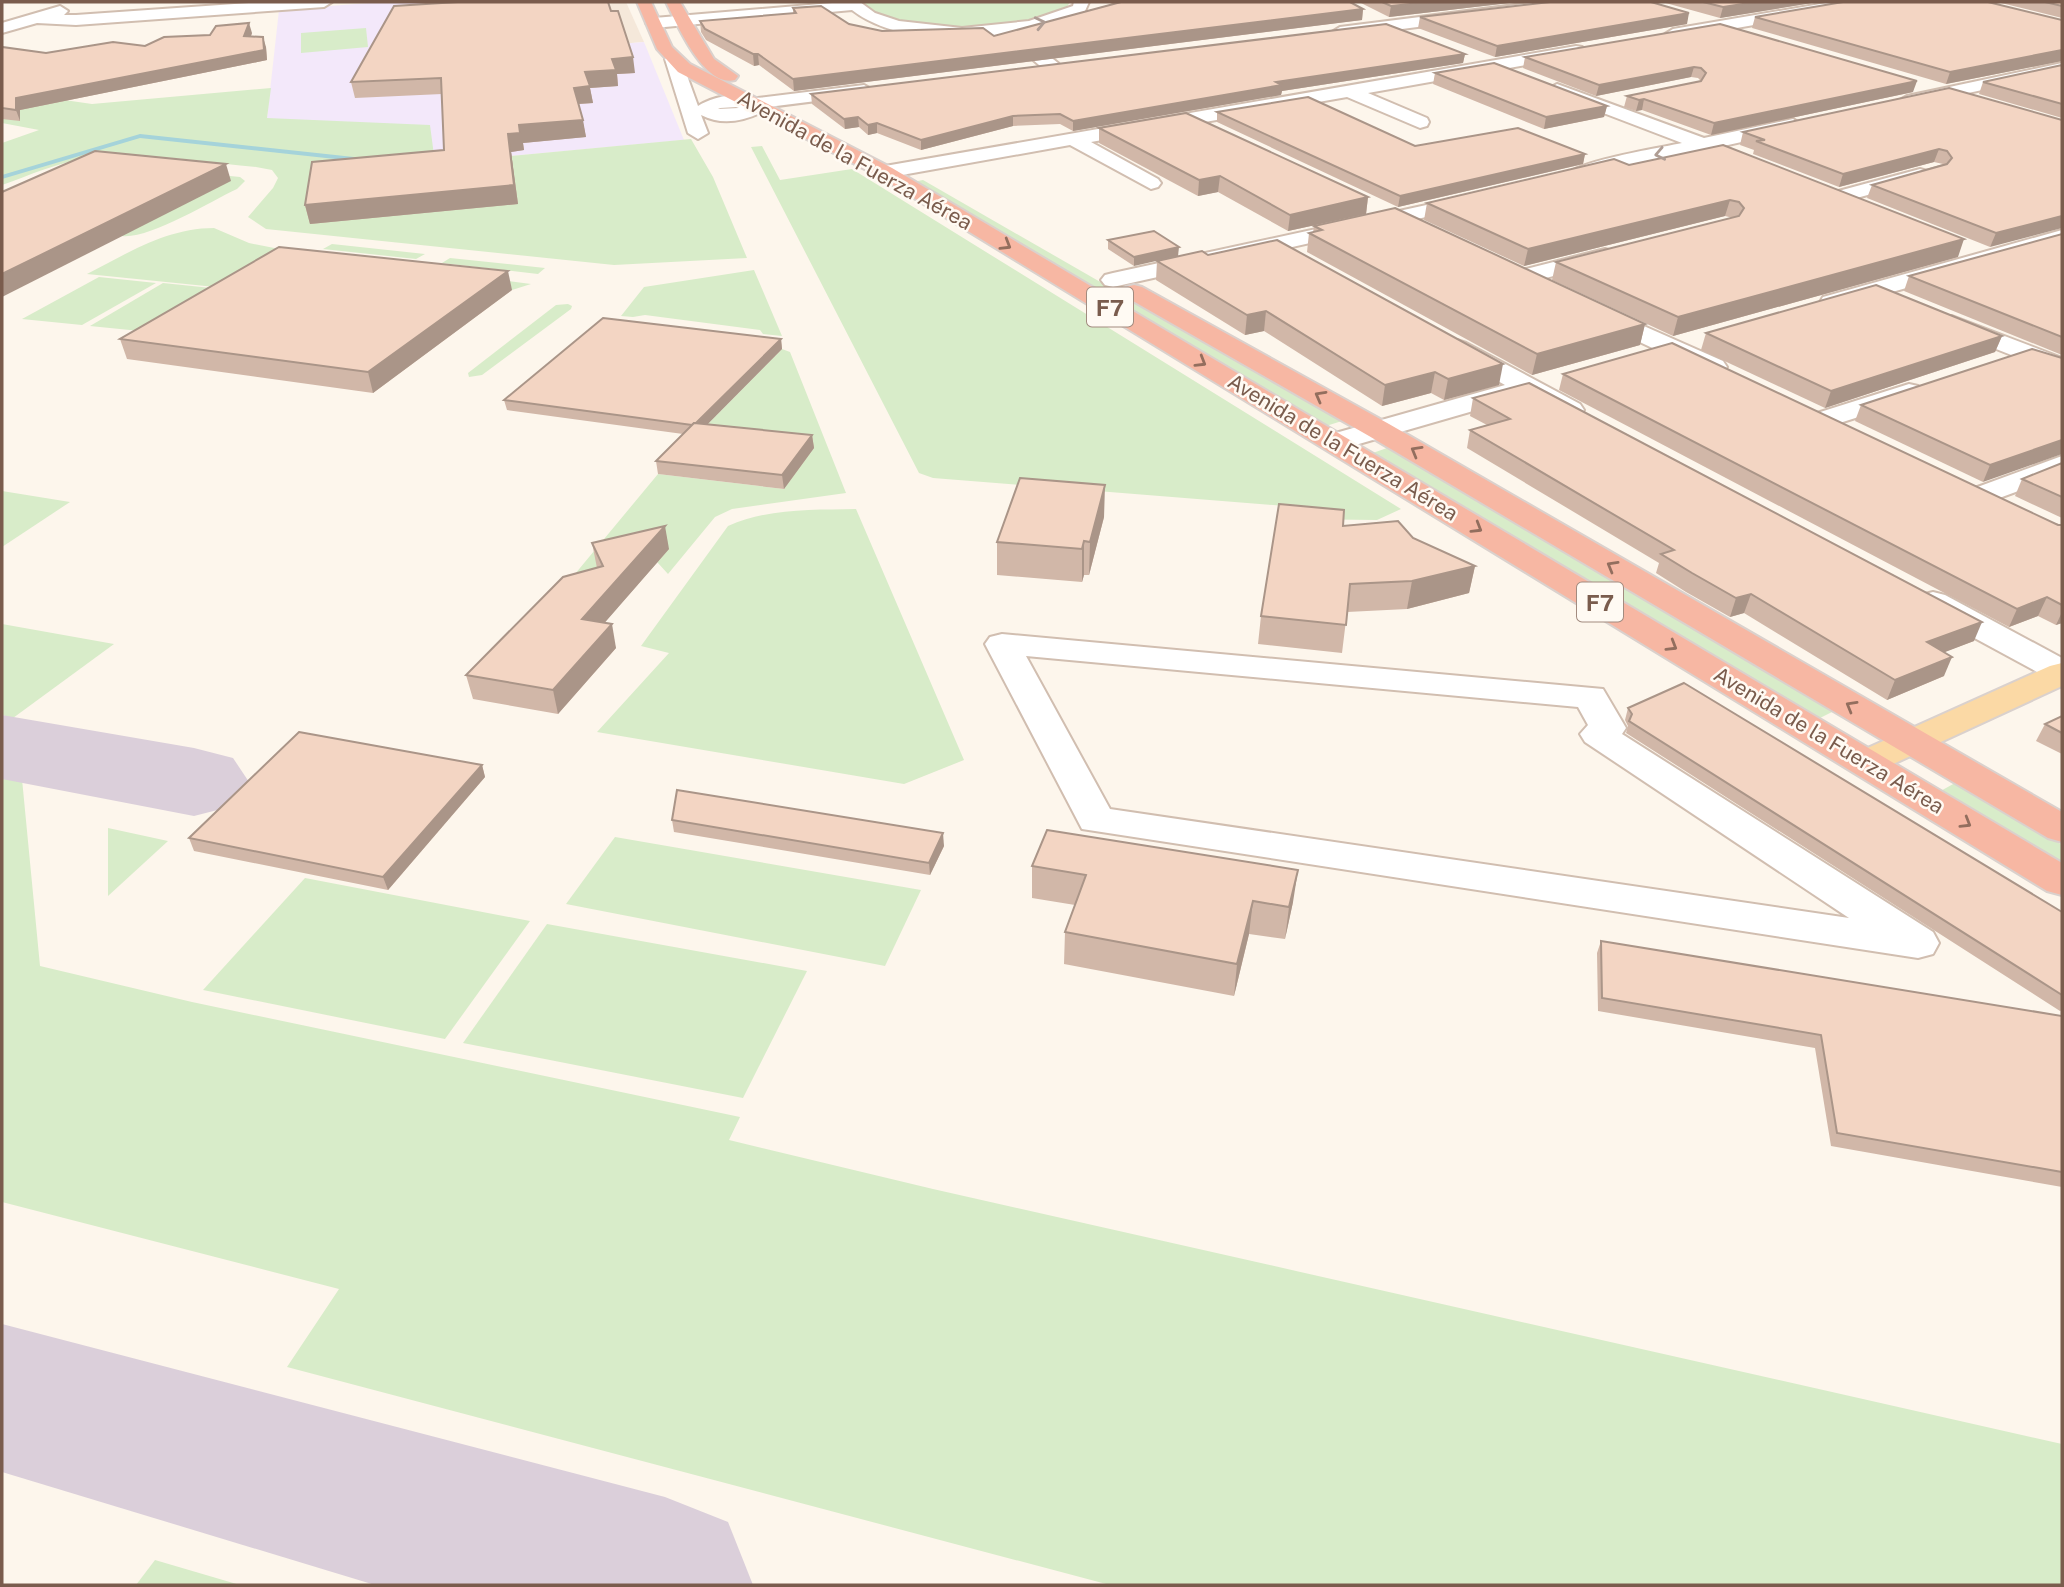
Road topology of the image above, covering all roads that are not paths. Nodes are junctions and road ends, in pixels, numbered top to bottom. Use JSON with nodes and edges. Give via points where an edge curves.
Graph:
{"nodes":[{"id":1,"x":95,"y":2,"type":"edge"},
{"id":2,"x":324,"y":2,"type":"edge"},
{"id":3,"x":644,"y":2,"type":"edge"},
{"id":4,"x":673,"y":2,"type":"edge"},
{"id":5,"x":1081,"y":2,"type":"edge"},
{"id":6,"x":1573,"y":2,"type":"edge"},
{"id":7,"x":1857,"y":2,"type":"edge"},
{"id":8,"x":853,"y":4,"type":"edge"},
{"id":9,"x":1366,"y":14,"type":"dead end"},
{"id":10,"x":1683,"y":16,"type":"edge"},
{"id":11,"x":37,"y":18,"type":"junction"},
{"id":12,"x":684,"y":21,"type":"junction"},
{"id":13,"x":654,"y":23,"type":"junction"},
{"id":14,"x":1389,"y":26,"type":"junction"},
{"id":15,"x":1718,"y":26,"type":"junction"},
{"id":16,"x":2,"y":28,"type":"edge"},
{"id":17,"x":1006,"y":29,"type":"junction"},
{"id":18,"x":1319,"y":34,"type":"edge"},
{"id":19,"x":1757,"y":37,"type":"edge"},
{"id":20,"x":1652,"y":38,"type":"edge"},
{"id":21,"x":1429,"y":41,"type":"edge"},
{"id":22,"x":1599,"y":47,"type":"edge"},
{"id":23,"x":1455,"y":51,"type":"edge"},
{"id":24,"x":673,"y":59,"type":"junction"},
{"id":25,"x":1494,"y":66,"type":"junction"},
{"id":26,"x":2062,"y":68,"type":"edge"},
{"id":27,"x":1025,"y":70,"type":"edge"},
{"id":28,"x":1910,"y":82,"type":"edge"},
{"id":29,"x":879,"y":88,"type":"edge"},
{"id":30,"x":1349,"y":91,"type":"junction"},
{"id":31,"x":1949,"y":93,"type":"junction"},
{"id":32,"x":1632,"y":97,"type":"edge"},
{"id":33,"x":1596,"y":104,"type":"junction"},
{"id":34,"x":1894,"y":104,"type":"edge"},
{"id":35,"x":1986,"y":104,"type":"edge"},
{"id":36,"x":754,"y":107,"type":"junction"},
{"id":37,"x":1190,"y":120,"type":"junction"},
{"id":38,"x":1812,"y":121,"type":"edge"},
{"id":39,"x":1420,"y":122,"type":"dead end"},
{"id":40,"x":793,"y":123,"type":"junction"},
{"id":41,"x":1215,"y":131,"type":"edge"},
{"id":42,"x":1074,"y":140,"type":"junction"},
{"id":43,"x":1702,"y":144,"type":"junction"},
{"id":44,"x":1739,"y":159,"type":"edge"},
{"id":45,"x":912,"y":167,"type":"junction"},
{"id":46,"x":1935,"y":170,"type":"edge"},
{"id":47,"x":885,"y":172,"type":"junction"},
{"id":48,"x":1554,"y":181,"type":"edge"},
{"id":49,"x":1151,"y":183,"type":"dead end"},
{"id":50,"x":1489,"y":197,"type":"edge"},
{"id":51,"x":1374,"y":206,"type":"dead end"},
{"id":52,"x":1863,"y":207,"type":"edge"},
{"id":53,"x":1399,"y":218,"type":"junction"},
{"id":54,"x":1436,"y":235,"type":"edge"},
{"id":55,"x":2062,"y":237,"type":"edge"},
{"id":56,"x":1271,"y":246,"type":"junction"},
{"id":57,"x":1959,"y":246,"type":"edge"},
{"id":58,"x":1054,"y":247,"type":"dead end"},
{"id":59,"x":1631,"y":250,"type":"edge"},
{"id":60,"x":1989,"y":258,"type":"junction"},
{"id":61,"x":1498,"y":265,"type":"edge"},
{"id":62,"x":1308,"y":266,"type":"edge"},
{"id":63,"x":1090,"y":267,"type":"dead end"},
{"id":64,"x":1522,"y":277,"type":"junction"},
{"id":65,"x":1113,"y":280,"type":"junction"},
{"id":66,"x":1872,"y":290,"type":"junction"},
{"id":67,"x":1805,"y":309,"type":"edge"},
{"id":68,"x":1711,"y":336,"type":"edge"},
{"id":69,"x":1443,"y":340,"type":"edge"},
{"id":70,"x":1670,"y":347,"type":"junction"},
{"id":71,"x":2027,"y":353,"type":"junction"},
{"id":72,"x":1632,"y":358,"type":"edge"},
{"id":73,"x":1989,"y":365,"type":"edge"},
{"id":74,"x":2062,"y":367,"type":"edge"},
{"id":75,"x":1567,"y":376,"type":"edge"},
{"id":76,"x":1741,"y":381,"type":"edge"},
{"id":77,"x":1938,"y":382,"type":"edge"},
{"id":78,"x":1528,"y":387,"type":"junction"},
{"id":79,"x":1589,"y":420,"type":"edge"},
{"id":80,"x":1379,"y":429,"type":"junction"},
{"id":81,"x":1861,"y":437,"type":"edge"},
{"id":82,"x":1335,"y":442,"type":"junction"},
{"id":83,"x":2062,"y":465,"type":"edge"},
{"id":84,"x":2017,"y":511,"type":"edge"},
{"id":85,"x":1904,"y":586,"type":"edge"},
{"id":86,"x":2062,"y":672,"type":"edge"},
{"id":87,"x":1909,"y":741,"type":"junction"},
{"id":88,"x":1865,"y":763,"type":"junction"},
{"id":89,"x":1096,"y":820,"type":"joint"},
{"id":90,"x":2062,"y":829,"type":"edge"},
{"id":91,"x":2062,"y":881,"type":"edge"}],
"edges":[{"from":1,"to":11,"type":"street"},
{"from":2,"to":11,"type":"street","via":[[76,20]]},
{"from":3,"to":13,"type":"highway","name":"Avenida de la Fuerza Aérea","number":"F7"},
{"from":4,"to":12,"type":"highway","name":"Avenida de la Fuerza Aérea","number":"F7"},
{"from":17,"to":5,"type":"street","one_way":true,"via":[[1068,16]]},
{"from":6,"to":14,"type":"street"},
{"from":7,"to":15,"type":"street"},
{"from":8,"to":12,"type":"street"},
{"from":8,"to":17,"type":"street","via":[[863,15],[912,28]]},
{"from":9,"to":14,"type":"street"},
{"from":10,"to":15,"type":"street"},
{"from":11,"to":16,"type":"street"},
{"from":12,"to":13,"type":"street"},
{"from":12,"to":36,"type":"highway","name":"Avenida de la Fuerza Aérea","number":"F7","via":[[707,62]]},
{"from":13,"to":24,"type":"highway","name":"Avenida de la Fuerza Aérea","number":"F7"},
{"from":14,"to":18,"type":"street"},
{"from":14,"to":21,"type":"street"},
{"from":15,"to":19,"type":"street"},
{"from":15,"to":20,"type":"street"},
{"from":17,"to":27,"type":"street","via":[[1059,66]]},
{"from":22,"to":25,"type":"street"},
{"from":23,"to":25,"type":"street"},
{"from":24,"to":36,"type":"highway","name":"Avenida de la Fuerza Aérea","number":"F7"},
{"from":24,"to":36,"type":"street","via":[[693,117],[707,119]]},
{"from":25,"to":30,"type":"street"},
{"from":25,"to":33,"type":"street"},
{"from":26,"to":31,"type":"street"},
{"from":28,"to":31,"type":"street"},
{"from":29,"to":36,"type":"street"},
{"from":30,"to":37,"type":"street"},
{"from":30,"to":39,"type":"street"},
{"from":31,"to":34,"type":"street"},
{"from":31,"to":35,"type":"street"},
{"from":32,"to":33,"type":"street"},
{"from":33,"to":43,"type":"street"},
{"from":36,"to":40,"type":"highway","name":"Avenida de la Fuerza Aérea","number":"F7"},
{"from":36,"to":40,"type":"street"},
{"from":36,"to":45,"type":"highway","name":"Avenida de la Fuerza Aérea","number":"F7"},
{"from":37,"to":41,"type":"street"},
{"from":37,"to":42,"type":"street"},
{"from":38,"to":43,"type":"street"},
{"from":40,"to":47,"type":"highway","name":"Avenida de la Fuerza Aérea","number":"F7"},
{"from":42,"to":45,"type":"street"},
{"from":42,"to":49,"type":"street"},
{"from":43,"to":44,"type":"street"},
{"from":43,"to":48,"type":"street","one_way":true},
{"from":45,"to":47,"type":"street"},
{"from":45,"to":58,"type":"highway","name":"Avenida de la Fuerza Aérea","number":"F7"},
{"from":46,"to":52,"type":"street","via":[[1832,195]]},
{"from":47,"to":82,"type":"highway","name":"Avenida de la Fuerza Aérea","number":"F7","one_way":true},
{"from":50,"to":53,"type":"street"},
{"from":51,"to":53,"type":"street"},
{"from":53,"to":54,"type":"street"},
{"from":53,"to":56,"type":"street"},
{"from":55,"to":60,"type":"street"},
{"from":56,"to":62,"type":"street"},
{"from":56,"to":65,"type":"street"},
{"from":57,"to":60,"type":"street"},
{"from":59,"to":64,"type":"street"},
{"from":60,"to":66,"type":"street"},
{"from":61,"to":64,"type":"street"},
{"from":63,"to":65,"type":"highway","name":"Avenida de la Fuerza Aérea","number":"F7"},
{"from":64,"to":70,"type":"street"},
{"from":80,"to":65,"type":"highway","name":"Avenida de la Fuerza Aérea","number":"F7","one_way":true},
{"from":66,"to":67,"type":"street"},
{"from":66,"to":71,"type":"street"},
{"from":68,"to":70,"type":"street"},
{"from":69,"to":78,"type":"street"},
{"from":70,"to":72,"type":"street"},
{"from":70,"to":76,"type":"street"},
{"from":71,"to":73,"type":"street"},
{"from":71,"to":74,"type":"street"},
{"from":75,"to":78,"type":"street"},
{"from":77,"to":81,"type":"street","via":[[1812,414]]},
{"from":78,"to":79,"type":"street"},
{"from":78,"to":80,"type":"street"},
{"from":80,"to":82,"type":"street"},
{"from":87,"to":80,"type":"highway","name":"Avenida de la Fuerza Aérea","number":"F7","one_way":true},
{"from":82,"to":88,"type":"highway","name":"Avenida de la Fuerza Aérea","number":"F7","one_way":true},
{"from":83,"to":84,"type":"street","via":[[1970,489]]},
{"from":85,"to":86,"type":"street"},
{"from":86,"to":87,"type":"main road"},
{"from":87,"to":88,"type":"main road"},
{"from":87,"to":90,"type":"highway","name":"Avenida de la Fuerza Aérea","number":"F7"},
{"from":88,"to":91,"type":"highway","name":"Avenida de la Fuerza Aérea","number":"F7","one_way":true},
{"from":89,"to":89,"type":"street","via":[[1002,644],[1590,697],[1608,728],[1598,734],[1918,943]]}]}
